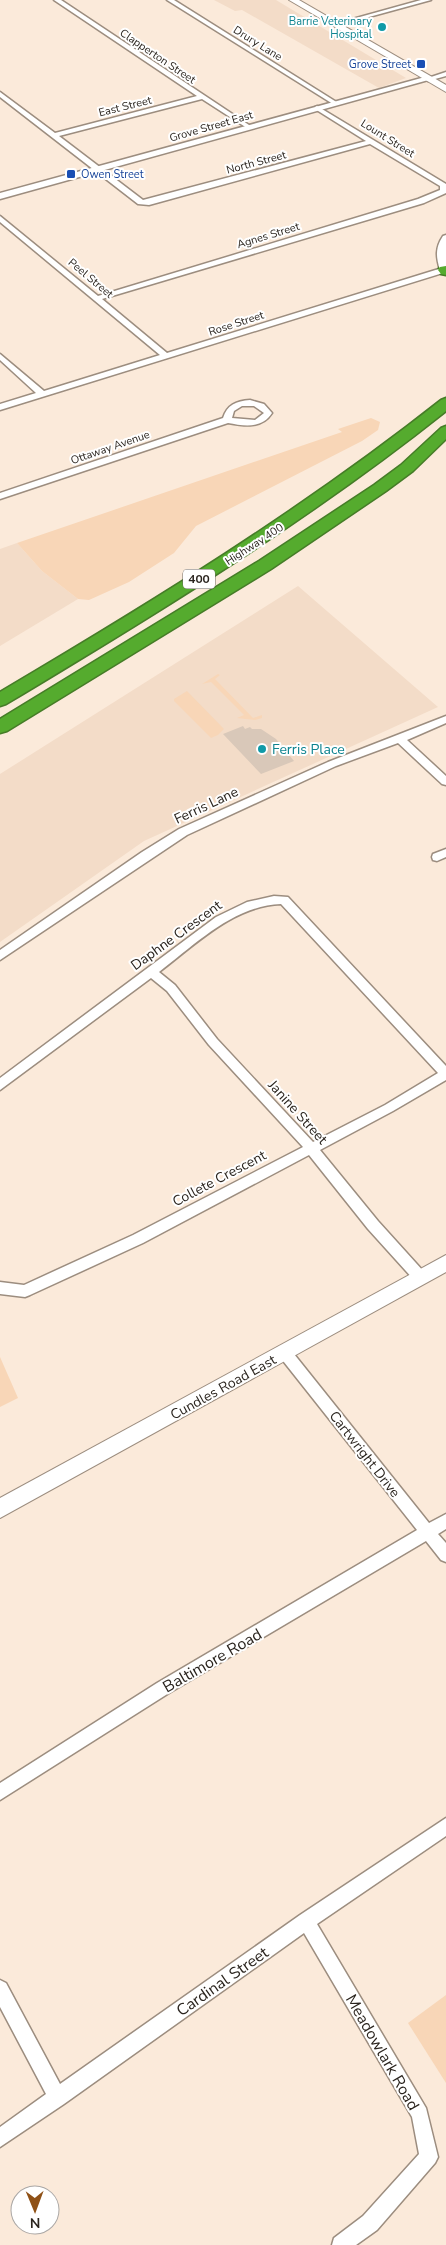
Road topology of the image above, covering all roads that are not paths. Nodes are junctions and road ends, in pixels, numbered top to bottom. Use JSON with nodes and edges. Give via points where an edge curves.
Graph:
{"nodes":[{"id":1,"x":57,"y":0,"type":"edge"},
{"id":2,"x":170,"y":0,"type":"edge"},
{"id":3,"x":293,"y":0,"type":"edge"},
{"id":4,"x":428,"y":0,"type":"edge"},
{"id":5,"x":413,"y":2,"type":"edge"},
{"id":6,"x":334,"y":25,"type":"junction"},
{"id":7,"x":446,"y":74,"type":"edge"},
{"id":8,"x":428,"y":79,"type":"junction"},
{"id":9,"x":446,"y":89,"type":"edge"},
{"id":10,"x":0,"y":94,"type":"edge"},
{"id":11,"x":201,"y":97,"type":"junction"},
{"id":12,"x":335,"y":103,"type":"junction"},
{"id":13,"x":317,"y":108,"type":"junction"},
{"id":14,"x":248,"y":127,"type":"junction"},
{"id":15,"x":54,"y":134,"type":"junction"},
{"id":16,"x":372,"y":141,"type":"junction"},
{"id":17,"x":99,"y":169,"type":"junction"},
{"id":18,"x":444,"y":191,"type":"joint"},
{"id":19,"x":0,"y":196,"type":"edge"},
{"id":20,"x":0,"y":218,"type":"edge"},
{"id":21,"x":446,"y":238,"type":"edge"},
{"id":22,"x":446,"y":270,"type":"edge"},
{"id":23,"x":98,"y":298,"type":"junction"},
{"id":24,"x":0,"y":356,"type":"edge"},
{"id":25,"x":166,"y":356,"type":"junction"},
{"id":26,"x":446,"y":390,"type":"edge"},
{"id":27,"x":42,"y":394,"type":"junction"},
{"id":28,"x":446,"y":403,"type":"edge"},
{"id":29,"x":0,"y":408,"type":"edge"},
{"id":30,"x":227,"y":420,"type":"dead end"},
{"id":31,"x":446,"y":432,"type":"edge"},
{"id":32,"x":446,"y":441,"type":"edge"},
{"id":33,"x":392,"y":448,"type":"junction"},
{"id":34,"x":407,"y":468,"type":"junction"},
{"id":35,"x":0,"y":496,"type":"edge"},
{"id":36,"x":0,"y":700,"type":"edge"},
{"id":37,"x":446,"y":719,"type":"edge"},
{"id":38,"x":0,"y":727,"type":"edge"},
{"id":39,"x":400,"y":739,"type":"junction"},
{"id":40,"x":446,"y":782,"type":"edge"},
{"id":41,"x":0,"y":956,"type":"edge"},
{"id":42,"x":151,"y":971,"type":"junction"},
{"id":43,"x":446,"y":1074,"type":"edge"},
{"id":44,"x":0,"y":1085,"type":"edge"},
{"id":45,"x":310,"y":1147,"type":"junction"},
{"id":46,"x":446,"y":1263,"type":"edge"},
{"id":47,"x":420,"y":1277,"type":"junction"},
{"id":48,"x":0,"y":1288,"type":"edge"},
{"id":49,"x":285,"y":1353,"type":"junction"},
{"id":50,"x":0,"y":1509,"type":"edge"},
{"id":51,"x":446,"y":1520,"type":"edge"},
{"id":52,"x":427,"y":1533,"type":"junction"},
{"id":53,"x":446,"y":1555,"type":"edge"},
{"id":54,"x":0,"y":1792,"type":"edge"},
{"id":55,"x":446,"y":1826,"type":"edge"},
{"id":56,"x":306,"y":1921,"type":"junction"},
{"id":57,"x":0,"y":1989,"type":"edge"},
{"id":58,"x":58,"y":2098,"type":"junction"},
{"id":59,"x":0,"y":2138,"type":"edge"},
{"id":60,"x":341,"y":2245,"type":"edge"}],
"edges":[{"from":1,"to":11,"type":"street","name":"Clapperton Street"},
{"from":2,"to":12,"type":"street","name":"Drury Lane"},
{"from":3,"to":6,"type":"main road"},
{"from":4,"to":5,"type":"street"},
{"from":5,"to":6,"type":"street"},
{"from":6,"to":8,"type":"main road"},
{"from":7,"to":8,"type":"street"},
{"from":8,"to":9,"type":"main road"},
{"from":8,"to":12,"type":"street","name":"Grove Street East"},
{"from":10,"to":15,"type":"street"},
{"from":11,"to":14,"type":"street","name":"Clapperton Street"},
{"from":11,"to":15,"type":"street","name":"East Street"},
{"from":12,"to":13,"type":"street","name":"Grove Street East"},
{"from":13,"to":14,"type":"street","name":"Grove Street East"},
{"from":13,"to":16,"type":"street","name":"Lount Street"},
{"from":14,"to":17,"type":"street","name":"Grove Street East"},
{"from":15,"to":17,"type":"street"},
{"from":16,"to":17,"type":"street","name":"North Street","via":[[146,203]]},
{"from":16,"to":18,"type":"street","name":"Lount Street","via":[[443,186]]},
{"from":17,"to":19,"type":"street","name":"Grove Street East"},
{"from":18,"to":23,"type":"street","name":"Agnes Street","via":[[421,201]]},
{"from":20,"to":23,"type":"street","name":"Peel Street"},
{"from":21,"to":22,"type":"street","name":"Rose Street","via":[[440,254]]},
{"from":22,"to":25,"type":"street","name":"Rose Street"},
{"from":23,"to":25,"type":"street","name":"Peel Street"},
{"from":24,"to":27,"type":"street"},
{"from":25,"to":27,"type":"street","name":"Rose Street"},
{"from":26,"to":33,"type":"highway","via":[[409,424]]},
{"from":27,"to":29,"type":"street","name":"Rose Street"},
{"from":28,"to":33,"type":"highway","name":"Highway 400","number":"400"},
{"from":30,"to":35,"type":"street","name":"Ottaway Avenue"},
{"from":31,"to":34,"type":"highway","name":"Highway 400","number":"400"},
{"from":32,"to":34,"type":"highway"},
{"from":33,"to":36,"type":"highway","name":"Highway 400","number":"400","via":[[295,518]]},
{"from":34,"to":38,"type":"highway","name":"Highway 400","number":"400","via":[[265,565]]},
{"from":37,"to":39,"type":"street","name":"Ferris Lane"},
{"from":39,"to":40,"type":"street"},
{"from":39,"to":41,"type":"street","name":"Ferris Lane","via":[[332,764],[184,832]]},
{"from":42,"to":43,"type":"street","name":"Daphne Crescent","via":[[236,911],[264,900],[284,900]]},
{"from":42,"to":44,"type":"street","name":"Daphne Crescent"},
{"from":42,"to":45,"type":"street","name":"Janine Street","via":[[171,988],[213,1042]]},
{"from":43,"to":45,"type":"street","name":"Collete Crescent","via":[[389,1108]]},
{"from":45,"to":47,"type":"street","name":"Janine Street"},
{"from":45,"to":48,"type":"street","name":"Collete Crescent","via":[[138,1239],[25,1291]]},
{"from":46,"to":47,"type":"main road","name":"Cundles Road East"},
{"from":47,"to":49,"type":"main road","name":"Cundles Road East"},
{"from":49,"to":50,"type":"main road","name":"Cundles Road East"},
{"from":49,"to":52,"type":"street","name":"Cartwright Drive"},
{"from":51,"to":52,"type":"street","name":"Baltimore Road"},
{"from":52,"to":53,"type":"street","name":"Cartwright Drive"},
{"from":52,"to":54,"type":"street","name":"Baltimore Road","via":[[163,1688]]},
{"from":55,"to":56,"type":"street","name":"Cardinal Street"},
{"from":56,"to":58,"type":"street","name":"Cardinal Street"},
{"from":56,"to":60,"type":"street","name":"Meadowlark Road","via":[[420,2114],[429,2157],[370,2223]]},
{"from":57,"to":58,"type":"street"},
{"from":58,"to":59,"type":"street","name":"Cardinal Street"}]}
